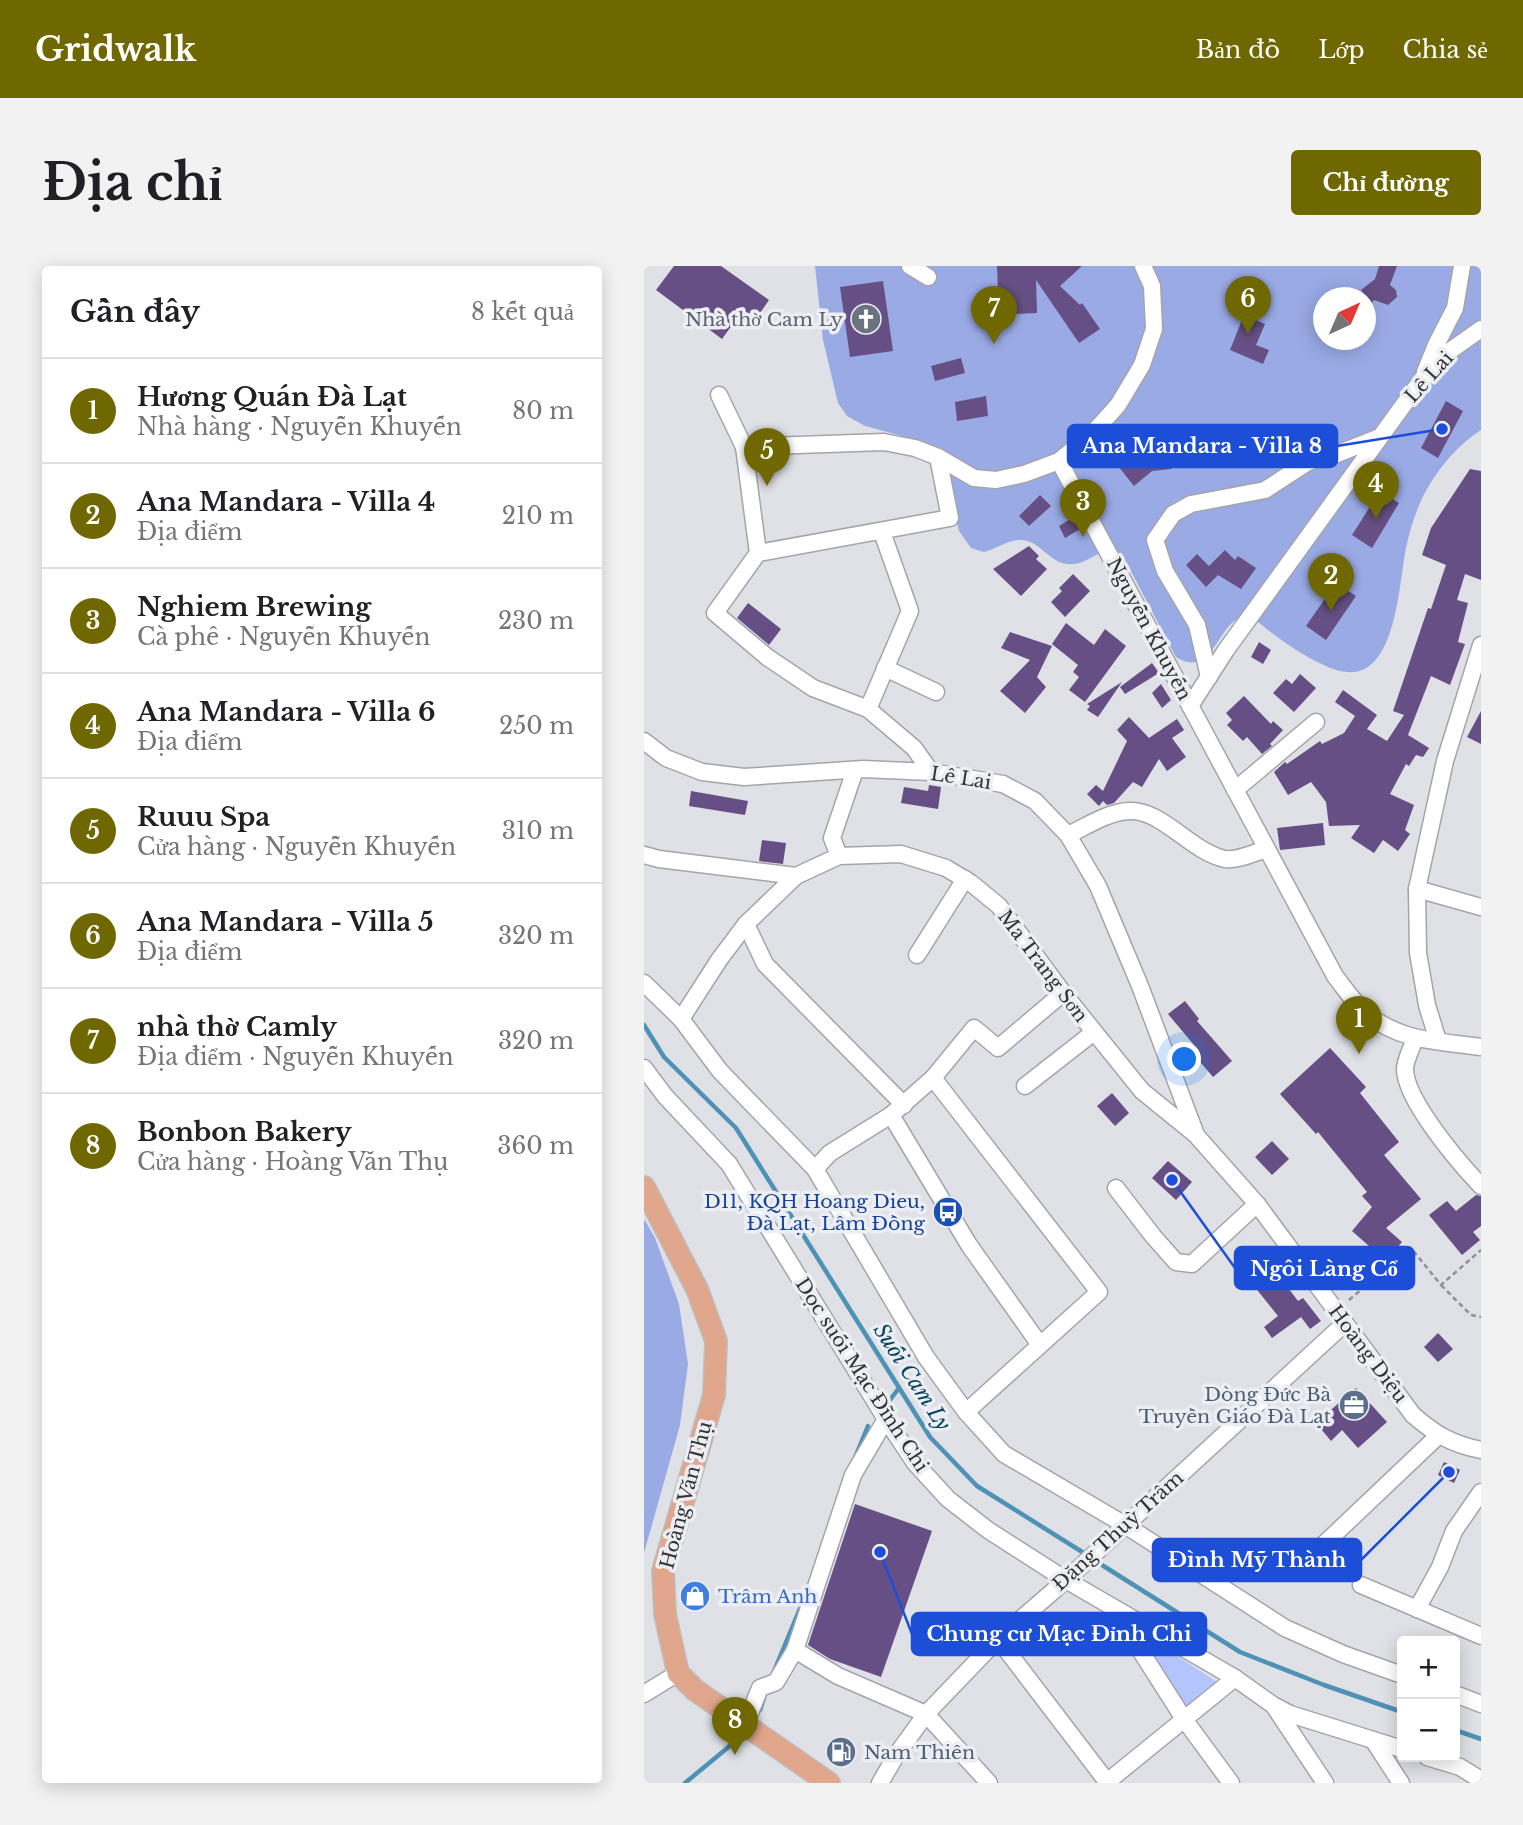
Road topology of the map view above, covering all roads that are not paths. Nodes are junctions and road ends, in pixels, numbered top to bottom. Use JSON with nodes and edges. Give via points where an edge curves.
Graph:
{"nodes":[{"id":1,"x":910,"y":266,"type":"edge"},
{"id":2,"x":1143,"y":266,"type":"edge"},
{"id":3,"x":1462,"y":266,"type":"edge"},
{"id":4,"x":928,"y":276,"type":"dead end"},
{"id":5,"x":1481,"y":329,"type":"edge"},
{"id":6,"x":1423,"y":378,"type":"junction"},
{"id":7,"x":719,"y":395,"type":"dead end"},
{"id":8,"x":1380,"y":437,"type":"junction"},
{"id":9,"x":744,"y":447,"type":"junction"},
{"id":10,"x":938,"y":457,"type":"junction"},
{"id":11,"x":1059,"y":461,"type":"junction"},
{"id":12,"x":882,"y":532,"type":"junction"},
{"id":13,"x":758,"y":553,"type":"junction"},
{"id":14,"x":1481,"y":645,"type":"edge"},
{"id":15,"x":885,"y":668,"type":"junction"},
{"id":16,"x":1209,"y":677,"type":"junction"},
{"id":17,"x":936,"y":692,"type":"dead end"},
{"id":18,"x":1190,"y":706,"type":"junction"},
{"id":19,"x":868,"y":709,"type":"junction"},
{"id":20,"x":1316,"y":722,"type":"dead end"},
{"id":21,"x":644,"y":741,"type":"edge"},
{"id":22,"x":855,"y":770,"type":"junction"},
{"id":23,"x":931,"y":772,"type":"junction"},
{"id":24,"x":1235,"y":790,"type":"junction"},
{"id":25,"x":1068,"y":835,"type":"junction"},
{"id":26,"x":1267,"y":849,"type":"junction"},
{"id":27,"x":644,"y":855,"type":"edge"},
{"id":28,"x":839,"y":856,"type":"junction"},
{"id":29,"x":796,"y":876,"type":"junction"},
{"id":30,"x":965,"y":879,"type":"junction"},
{"id":31,"x":1417,"y":889,"type":"junction"},
{"id":32,"x":1481,"y":907,"type":"edge"},
{"id":33,"x":746,"y":924,"type":"junction"},
{"id":34,"x":917,"y":955,"type":"dead end"},
{"id":35,"x":644,"y":983,"type":"edge"},
{"id":36,"x":1063,"y":993,"type":"junction"},
{"id":37,"x":681,"y":1019,"type":"junction"},
{"id":38,"x":1094,"y":1032,"type":"junction"},
{"id":39,"x":1415,"y":1038,"type":"junction"},
{"id":40,"x":1438,"y":1041,"type":"junction"},
{"id":41,"x":1481,"y":1046,"type":"edge"},
{"id":42,"x":644,"y":1068,"type":"edge"},
{"id":43,"x":933,"y":1079,"type":"junction"},
{"id":44,"x":1025,"y":1086,"type":"dead end"},
{"id":45,"x":897,"y":1110,"type":"junction"},
{"id":46,"x":1195,"y":1134,"type":"junction"},
{"id":47,"x":815,"y":1170,"type":"junction"},
{"id":48,"x":1481,"y":1186,"type":"edge"},
{"id":49,"x":644,"y":1187,"type":"edge"},
{"id":50,"x":1116,"y":1188,"type":"dead end"},
{"id":51,"x":1257,"y":1204,"type":"junction"},
{"id":52,"x":1340,"y":1317,"type":"junction"},
{"id":53,"x":1040,"y":1345,"type":"junction"},
{"id":54,"x":966,"y":1412,"type":"junction"},
{"id":55,"x":886,"y":1419,"type":"junction"},
{"id":56,"x":1438,"y":1436,"type":"junction"},
{"id":57,"x":1481,"y":1450,"type":"edge"},
{"id":58,"x":1481,"y":1492,"type":"edge"},
{"id":59,"x":1125,"y":1525,"type":"junction"},
{"id":60,"x":1301,"y":1565,"type":"dead end"},
{"id":61,"x":1066,"y":1580,"type":"junction"},
{"id":62,"x":1361,"y":1585,"type":"dead end"},
{"id":63,"x":1417,"y":1609,"type":"junction"},
{"id":64,"x":1115,"y":1610,"type":"junction"},
{"id":65,"x":1481,"y":1636,"type":"edge"},
{"id":66,"x":998,"y":1639,"type":"junction"},
{"id":67,"x":795,"y":1650,"type":"junction"},
{"id":68,"x":678,"y":1673,"type":"junction"},
{"id":69,"x":1397,"y":1673,"type":"edge"},
{"id":70,"x":1235,"y":1678,"type":"junction"},
{"id":71,"x":646,"y":1694,"type":"edge"},
{"id":72,"x":1460,"y":1697,"type":"edge"},
{"id":73,"x":1481,"y":1704,"type":"edge"},
{"id":74,"x":1273,"y":1705,"type":"junction"},
{"id":75,"x":926,"y":1714,"type":"junction"},
{"id":76,"x":1184,"y":1719,"type":"junction"},
{"id":77,"x":745,"y":1725,"type":"junction"},
{"id":78,"x":1373,"y":1740,"type":"junction"},
{"id":79,"x":1397,"y":1747,"type":"edge"},
{"id":80,"x":1443,"y":1762,"type":"edge"},
{"id":81,"x":1481,"y":1780,"type":"edge"},
{"id":82,"x":1108,"y":1782,"type":"edge"},
{"id":83,"x":829,"y":1783,"type":"edge"},
{"id":84,"x":880,"y":1783,"type":"edge"},
{"id":85,"x":989,"y":1783,"type":"edge"},
{"id":86,"x":1231,"y":1783,"type":"edge"},
{"id":87,"x":1325,"y":1783,"type":"edge"},
{"id":88,"x":1401,"y":1783,"type":"edge"}],
"edges":[{"from":1,"to":4,"type":"street"},
{"from":2,"to":11,"type":"street","via":[[1152,286],[1154,330],[1142,365],[1118,405]]},
{"from":3,"to":6,"type":"street","via":[[1455,308]]},
{"from":5,"to":6,"type":"street","name":"Lê Lai"},
{"from":6,"to":8,"type":"street","name":"Lê Lai"},
{"from":7,"to":9,"type":"street"},
{"from":8,"to":16,"type":"street","name":"Lê Lai"},
{"from":8,"to":16,"type":"street","via":[[1308,461],[1265,490],[1191,504],[1173,514],[1156,540],[1165,571],[1197,625]]},
{"from":9,"to":10,"type":"street","via":[[884,442]]},
{"from":9,"to":13,"type":"street"},
{"from":10,"to":11,"type":"street","via":[[974,478],[996,481]]},
{"from":10,"to":12,"type":"street","via":[[950,518]]},
{"from":11,"to":18,"type":"street","name":"Nguyễn Khuyến"},
{"from":12,"to":13,"type":"street"},
{"from":12,"to":15,"type":"street","via":[[910,611]]},
{"from":13,"to":19,"type":"street","via":[[715,613],[813,688]]},
{"from":14,"to":31,"type":"street","via":[[1445,761]]},
{"from":15,"to":17,"type":"street"},
{"from":15,"to":19,"type":"street"},
{"from":16,"to":18,"type":"street","name":"Lê Lai"},
{"from":18,"to":24,"type":"street","name":"Nguyễn Khuyến"},
{"from":19,"to":23,"type":"street","via":[[914,748]]},
{"from":20,"to":24,"type":"street"},
{"from":21,"to":22,"type":"street","name":"Lê Lai","via":[[666,758],[702,772],[744,777]]},
{"from":22,"to":23,"type":"street","name":"Lê Lai"},
{"from":22,"to":28,"type":"street","via":[[832,838]]},
{"from":23,"to":25,"type":"street","name":"Lê Lai","via":[[1003,784],[1035,801]]},
{"from":24,"to":26,"type":"street","name":"Nguyễn Khuyến"},
{"from":25,"to":26,"type":"street","via":[[1132,811],[1151,817],[1200,849],[1228,859]]},
{"from":25,"to":46,"type":"street","name":"Lê Lai","via":[[1098,886],[1135,973]]},
{"from":26,"to":39,"type":"street","name":"Nguyễn Khuyến","via":[[1335,976],[1366,1013],[1394,1032]]},
{"from":27,"to":29,"type":"street"},
{"from":28,"to":29,"type":"street","name":"Ma Trang Sơn"},
{"from":28,"to":30,"type":"street","name":"Ma Trang Sơn","via":[[901,854]]},
{"from":29,"to":33,"type":"street","name":"Ma Trang Sơn"},
{"from":30,"to":34,"type":"street"},
{"from":30,"to":36,"type":"street","name":"Ma Trang Sơn","via":[[999,906]]},
{"from":31,"to":32,"type":"street"},
{"from":31,"to":40,"type":"street","via":[[1418,953]]},
{"from":33,"to":37,"type":"street","name":"Ma Trang Sơn"},
{"from":33,"to":45,"type":"street","via":[[765,964]]},
{"from":35,"to":37,"type":"street"},
{"from":36,"to":38,"type":"street","name":"Ma Trang Sơn"},
{"from":36,"to":43,"type":"street","via":[[998,1048],[974,1028]]},
{"from":37,"to":47,"type":"street","via":[[720,1071]]},
{"from":38,"to":44,"type":"street"},
{"from":38,"to":46,"type":"street","name":"Ma Trang Sơn","via":[[1142,1091]]},
{"from":39,"to":40,"type":"street","name":"Nguyễn Khuyến"},
{"from":39,"to":48,"type":"street","via":[[1405,1067],[1407,1083],[1446,1146]]},
{"from":40,"to":41,"type":"street","name":"Nguyễn Khuyến"},
{"from":42,"to":55,"type":"street","name":"Dọc suối Mạc Đĩnh Chi","via":[[729,1164]]},
{"from":43,"to":45,"type":"street"},
{"from":43,"to":53,"type":"street","via":[[1099,1292]]},
{"from":45,"to":47,"type":"street","via":[[830,1153]]},
{"from":45,"to":53,"type":"street","via":[[969,1245]]},
{"from":46,"to":51,"type":"street","name":"Hoàng Diệu"},
{"from":47,"to":54,"type":"street","via":[[926,1357]]},
{"from":49,"to":68,"type":"main road","name":"Hoàng Văn Thụ","via":[[697,1289],[716,1342],[714,1395],[663,1571],[665,1614]]},
{"from":50,"to":51,"type":"street","via":[[1177,1262],[1192,1264]]},
{"from":51,"to":52,"type":"street","name":"Hoàng Diệu"},
{"from":52,"to":56,"type":"street","name":"Hoàng Diệu","via":[[1413,1415]]},
{"from":52,"to":59,"type":"street","name":"Đặng Thuỳ Trâm"},
{"from":53,"to":54,"type":"street"},
{"from":54,"to":59,"type":"street","via":[[1004,1454]]},
{"from":55,"to":61,"type":"street","name":"Dọc suối Mạc Đĩnh Chi","via":[[915,1463],[948,1499]]},
{"from":55,"to":67,"type":"street","via":[[853,1475]]},
{"from":56,"to":57,"type":"street","name":"Hoàng Diệu"},
{"from":56,"to":60,"type":"street"},
{"from":58,"to":63,"type":"street","via":[[1454,1531]]},
{"from":59,"to":61,"type":"street","name":"Đặng Thuỳ Trâm"},
{"from":59,"to":69,"type":"street","via":[[1285,1628]]},
{"from":61,"to":64,"type":"street","name":"Dọc suối Mạc Đĩnh Chi"},
{"from":61,"to":66,"type":"street","name":"Đặng Thuỳ Trâm"},
{"from":62,"to":63,"type":"street"},
{"from":63,"to":65,"type":"street"},
{"from":64,"to":70,"type":"street","name":"Dọc suối Mạc Đĩnh Chi"},
{"from":64,"to":76,"type":"street"},
{"from":66,"to":75,"type":"street","name":"Đặng Thuỳ Trâm"},
{"from":66,"to":82,"type":"street"},
{"from":67,"to":75,"type":"street","via":[[838,1676]]},
{"from":67,"to":77,"type":"street","via":[[776,1682],[760,1688]]},
{"from":68,"to":71,"type":"street"},
{"from":68,"to":77,"type":"main road"},
{"from":70,"to":74,"type":"street","name":"Dọc suối Mạc Đĩnh Chi"},
{"from":70,"to":76,"type":"street"},
{"from":72,"to":73,"type":"street"},
{"from":74,"to":78,"type":"street","name":"Dọc suối Mạc Đĩnh Chi"},
{"from":74,"to":87,"type":"street"},
{"from":75,"to":84,"type":"street","name":"Đặng Thuỳ Trâm"},
{"from":75,"to":85,"type":"street"},
{"from":76,"to":82,"type":"street"},
{"from":76,"to":86,"type":"street"},
{"from":77,"to":83,"type":"main road"},
{"from":78,"to":79,"type":"street","name":"Dọc suối Mạc Đĩnh Chi"},
{"from":78,"to":88,"type":"street"},
{"from":80,"to":81,"type":"street"}]}
